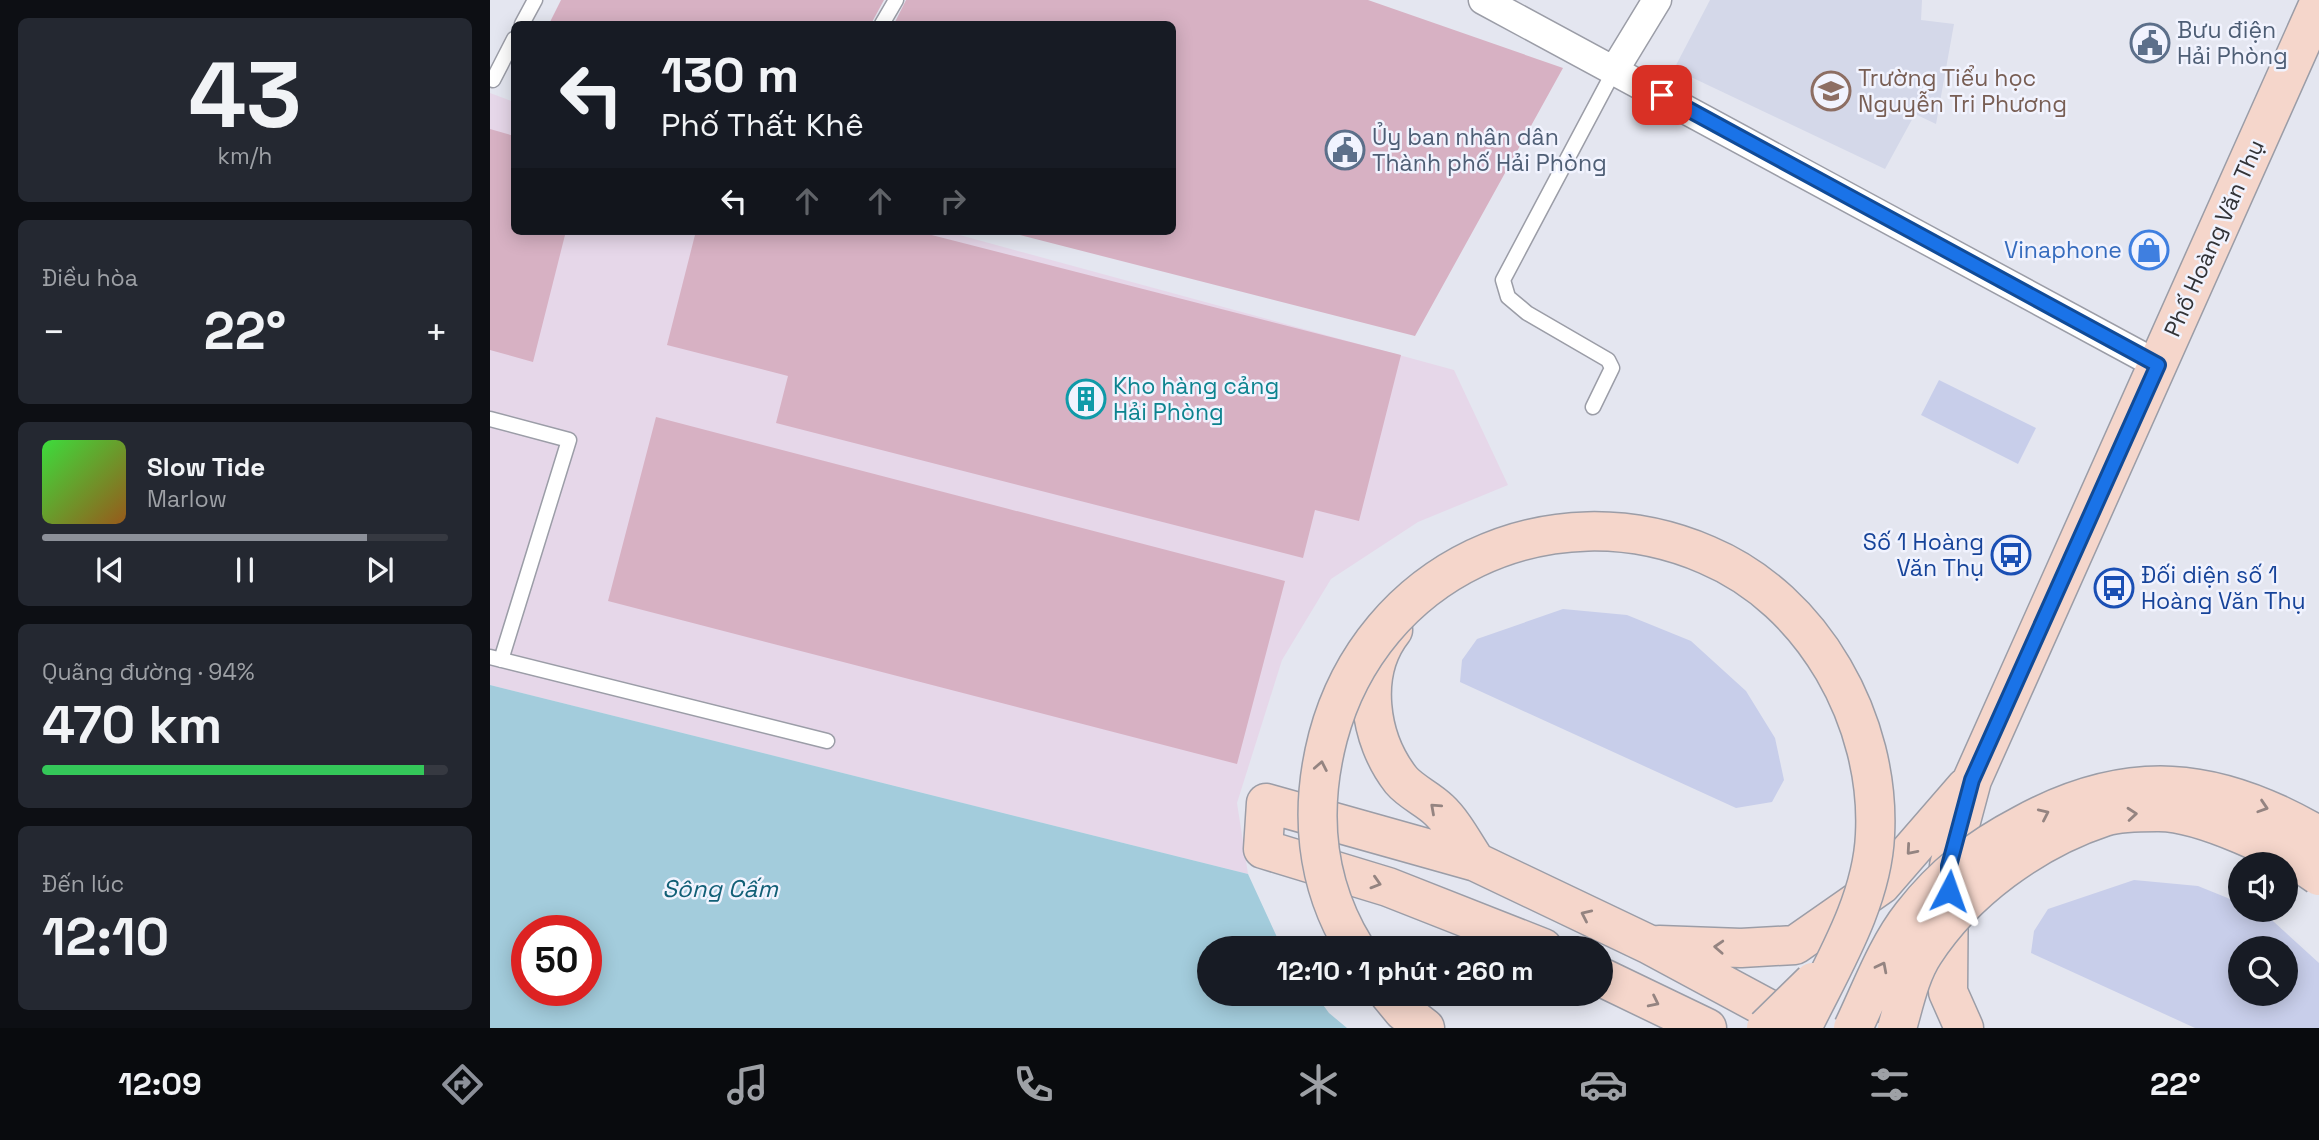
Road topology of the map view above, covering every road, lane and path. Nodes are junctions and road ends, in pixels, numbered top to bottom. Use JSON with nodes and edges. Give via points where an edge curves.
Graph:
{"nodes":[{"id":1,"x":535,"y":0,"type":"edge"},
{"id":2,"x":895,"y":0,"type":"edge"},
{"id":3,"x":1483,"y":0,"type":"edge"},
{"id":4,"x":1657,"y":0,"type":"edge"},
{"id":5,"x":2319,"y":3,"type":"edge"},
{"id":6,"x":524,"y":21,"type":"edge"},
{"id":7,"x":884,"y":21,"type":"edge"},
{"id":8,"x":511,"y":45,"type":"edge"},
{"id":9,"x":1615,"y":69,"type":"junction"},
{"id":10,"x":493,"y":80,"type":"dead end"},
{"id":11,"x":2158,"y":365,"type":"junction"},
{"id":12,"x":1593,"y":407,"type":"dead end"},
{"id":13,"x":490,"y":419,"type":"edge"},
{"id":14,"x":496,"y":658,"type":"edge"},
{"id":15,"x":827,"y":741,"type":"dead end"},
{"id":16,"x":1972,"y":780,"type":"junction"},
{"id":17,"x":2319,"y":836,"type":"edge"},
{"id":18,"x":1476,"y":862,"type":"junction"},
{"id":19,"x":2319,"y":876,"type":"edge"},
{"id":20,"x":1347,"y":936,"type":"edge"},
{"id":21,"x":1513,"y":936,"type":"edge"},
{"id":22,"x":1648,"y":944,"type":"junction"},
{"id":23,"x":1613,"y":983,"type":"edge"},
{"id":24,"x":1402,"y":1006,"type":"edge"},
{"id":25,"x":1425,"y":1028,"type":"edge"},
{"id":26,"x":1707,"y":1028,"type":"edge"},
{"id":27,"x":1766,"y":1028,"type":"edge"},
{"id":28,"x":1803,"y":1028,"type":"edge"},
{"id":29,"x":1853,"y":1028,"type":"edge"},
{"id":30,"x":1897,"y":1028,"type":"edge"},
{"id":31,"x":1964,"y":1028,"type":"edge"}],
"edges":[{"from":1,"to":6,"type":"lane"},
{"from":2,"to":7,"type":"lane"},
{"from":3,"to":9,"type":"street"},
{"from":4,"to":9,"type":"street"},
{"from":5,"to":11,"type":"main road","name":"Phố Hoàng Văn Thụ"},
{"from":8,"to":10,"type":"lane"},
{"from":9,"to":11,"type":"street"},
{"from":9,"to":12,"type":"lane","via":[[1503,280],[1508,297],[1527,313],[1608,360],[1612,368]]},
{"from":11,"to":16,"type":"main road","name":"Phố Hoàng Văn Thụ"},
{"from":13,"to":14,"type":"lane","via":[[569,440]]},
{"from":14,"to":15,"type":"lane"},
{"from":16,"to":22,"type":"main road","name":"Phố Hoàng Văn Thụ","one_way":true,"via":[[1881,885],[1795,945]]},
{"from":16,"to":31,"type":"main road","name":"Phố Hoàng Văn Thụ","via":[[1949,866],[1948,992]]},
{"from":29,"to":17,"type":"main road","one_way":true,"bridge":true,"via":[[1910,917],[1943,878],[1983,846],[2073,800],[2121,787],[2193,787],[2282,814]]},
{"from":18,"to":21,"type":"main road","one_way":true,"via":[[1266,803],[1264,849],[1388,887]]},
{"from":22,"to":18,"type":"main road","one_way":true},
{"from":18,"to":27,"type":"main road","one_way":true,"bridge":true,"via":[[1440,811],[1402,781],[1380,745],[1372,707],[1374,675],[1386,639],[1408,611],[1469,567],[1559,541],[1606,539],[1656,546],[1704,562],[1746,586],[1783,617],[1839,694],[1857,740],[1868,789],[1868,837],[1860,885],[1841,933],[1816,979]]},
{"from":30,"to":19,"type":"main road","one_way":true,"bridge":true,"via":[[1922,955],[1982,888],[2053,839],[2106,816],[2160,811],[2210,823],[2299,860]]},
{"from":20,"to":28,"type":"main road","one_way":true,"bridge":true,"via":[[1322,873],[1315,820],[1320,768],[1333,717],[1354,671],[1378,635],[1403,605],[1433,581],[1509,545],[1582,533],[1658,539],[1708,555],[1751,579],[1789,611],[1846,691],[1864,738],[1875,800],[1875,838],[1866,887]]},
{"from":22,"to":28,"type":"main road"},
{"from":23,"to":26,"type":"main road","one_way":true},
{"from":24,"to":25,"type":"main road"}]}
